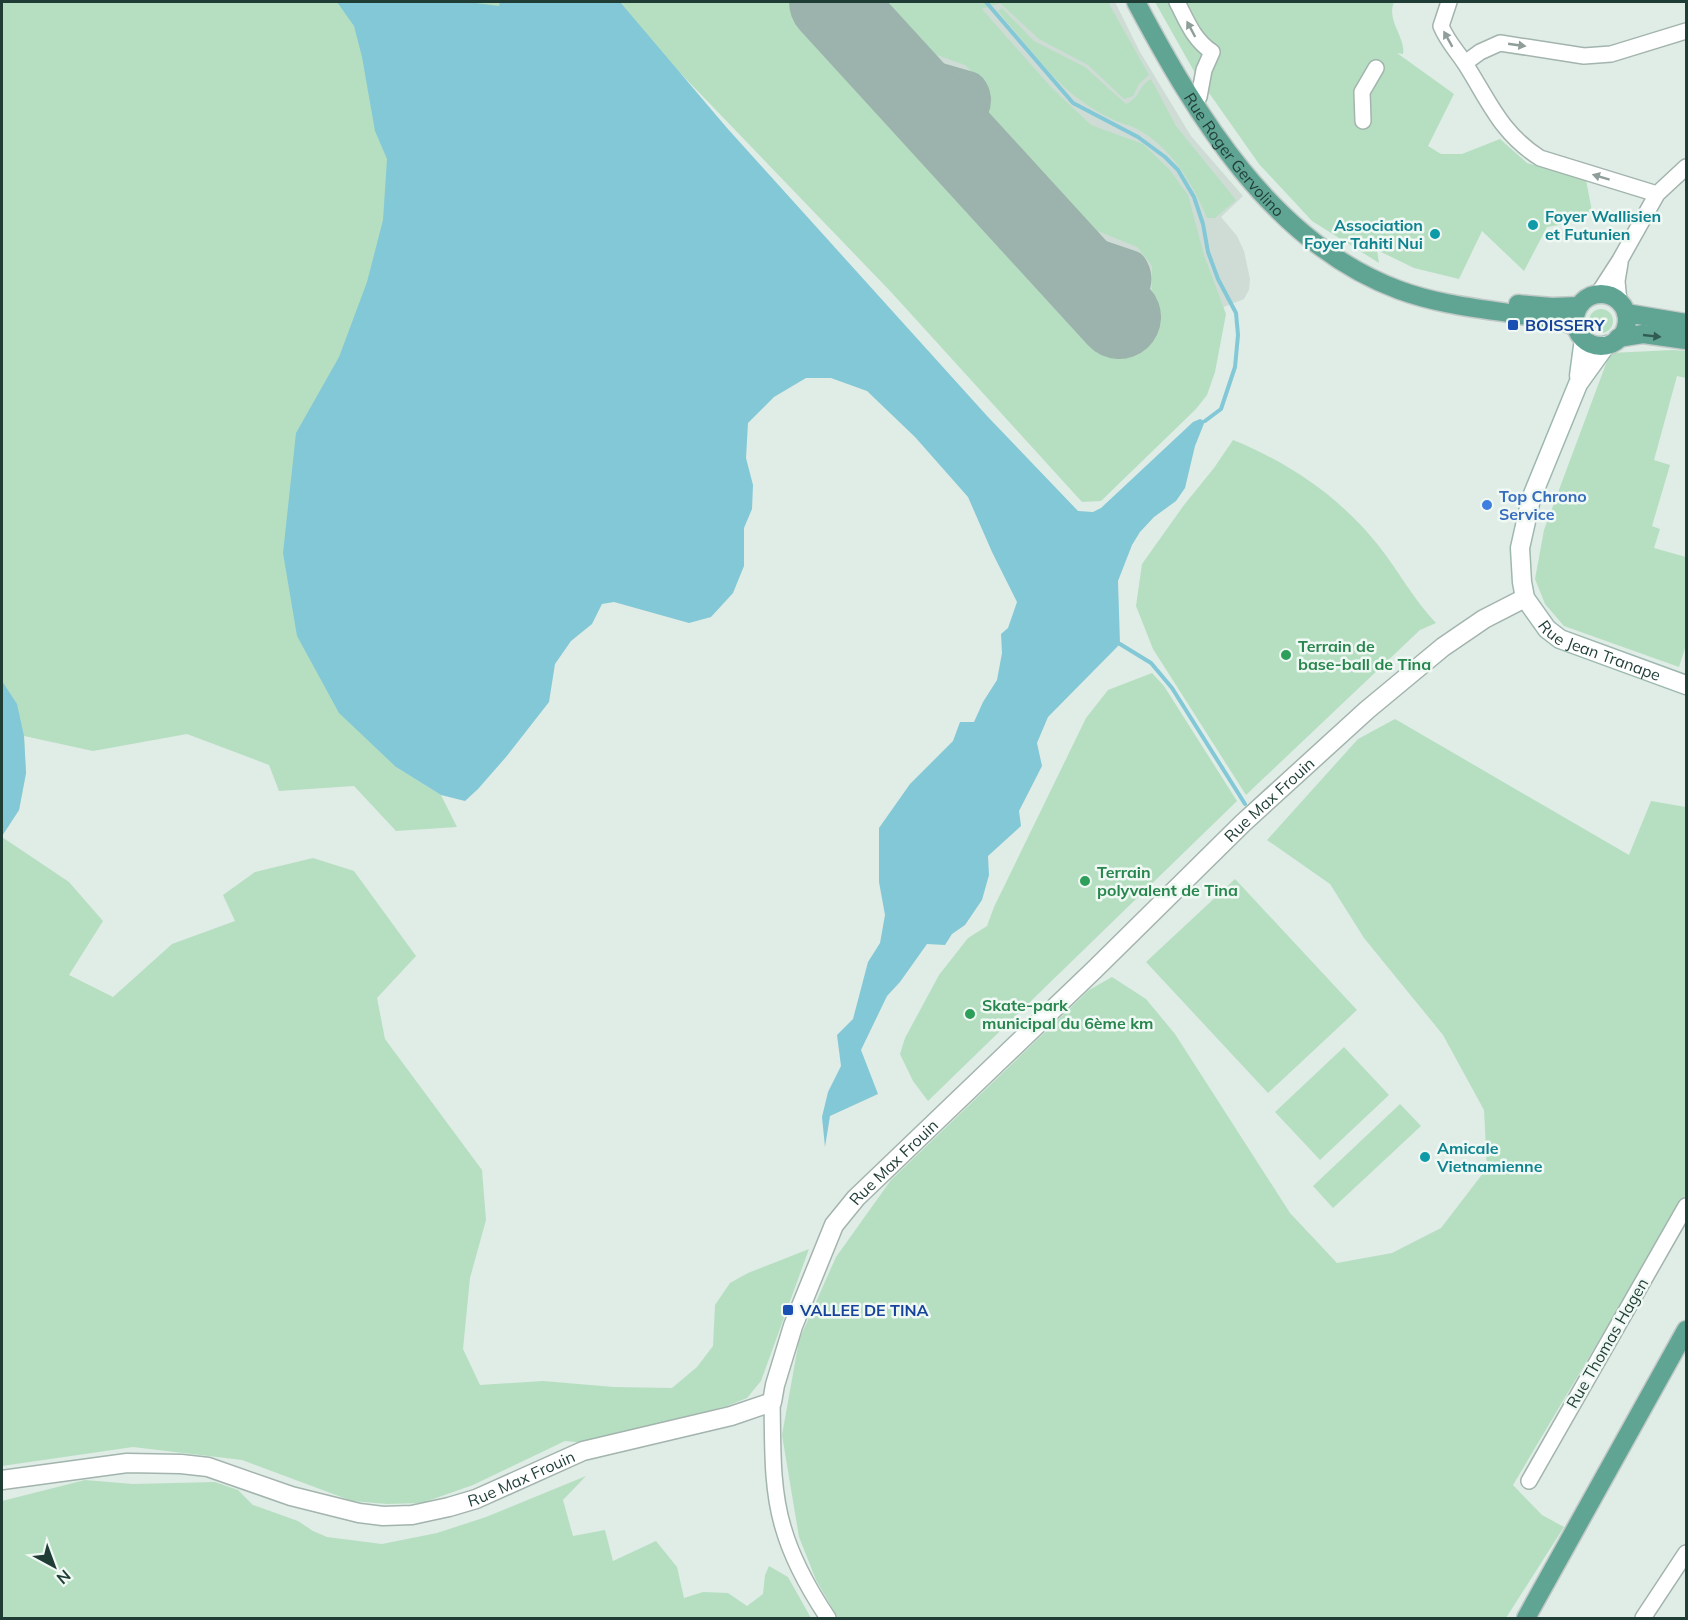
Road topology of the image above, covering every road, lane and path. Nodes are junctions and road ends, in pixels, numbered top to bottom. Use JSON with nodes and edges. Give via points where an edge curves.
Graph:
{"nodes":[{"id":1,"x":1136,"y":2,"type":"edge"},
{"id":2,"x":1146,"y":2,"type":"edge"},
{"id":3,"x":1177,"y":2,"type":"edge"},
{"id":4,"x":1449,"y":2,"type":"edge"},
{"id":5,"x":1686,"y":31,"type":"edge"},
{"id":6,"x":1465,"y":63,"type":"junction"},
{"id":7,"x":1376,"y":68,"type":"dead end"},
{"id":8,"x":1199,"y":97,"type":"junction"},
{"id":9,"x":1363,"y":121,"type":"dead end"},
{"id":10,"x":1686,"y":167,"type":"edge"},
{"id":11,"x":1657,"y":194,"type":"junction"},
{"id":12,"x":1620,"y":260,"type":"junction"},
{"id":13,"x":1598,"y":294,"type":"junction"},
{"id":14,"x":1579,"y":306,"type":"junction"},
{"id":15,"x":1622,"y":307,"type":"junction"},
{"id":16,"x":1686,"y":323,"type":"edge"},
{"id":17,"x":1580,"y":333,"type":"junction"},
{"id":18,"x":1686,"y":340,"type":"edge"},
{"id":19,"x":1612,"y":342,"type":"junction"},
{"id":20,"x":1578,"y":384,"type":"junction"},
{"id":21,"x":1525,"y":598,"type":"junction"},
{"id":22,"x":1686,"y":685,"type":"edge"},
{"id":23,"x":1686,"y":1206,"type":"edge"},
{"id":24,"x":1686,"y":1330,"type":"edge"},
{"id":25,"x":1686,"y":1354,"type":"edge"},
{"id":26,"x":772,"y":1402,"type":"junction"},
{"id":27,"x":1617,"y":1456,"type":"junction"},
{"id":28,"x":2,"y":1480,"type":"edge"},
{"id":29,"x":1529,"y":1481,"type":"dead end"},
{"id":30,"x":1686,"y":1553,"type":"edge"},
{"id":31,"x":828,"y":1618,"type":"edge"},
{"id":32,"x":1526,"y":1618,"type":"edge"},
{"id":33,"x":1643,"y":1618,"type":"edge"}],
"edges":[{"from":1,"to":17,"type":"main road","name":"Rue Roger Gervolino","via":[[1209,128],[1275,206],[1331,255],[1397,289],[1441,303],[1568,323]]},
{"from":2,"to":8,"type":"main road","name":"Rue Roger Gervolino"},
{"from":8,"to":3,"type":"street","one_way":true,"via":[[1212,52],[1194,36]]},
{"from":6,"to":4,"type":"street","one_way":true,"via":[[1441,26]]},
{"from":6,"to":5,"type":"street","one_way":true,"via":[[1500,43],[1593,56]]},
{"from":11,"to":6,"type":"street","one_way":true,"via":[[1540,158],[1524,148],[1488,104]]},
{"from":7,"to":9,"type":"street","via":[[1362,92]]},
{"from":8,"to":14,"type":"main road","name":"Rue Roger Gervolino","via":[[1313,230],[1375,270],[1455,299]]},
{"from":10,"to":11,"type":"street"},
{"from":11,"to":12,"type":"street"},
{"from":12,"to":13,"type":"street"},
{"from":12,"to":15,"type":"street","via":[[1617,281]]},
{"from":13,"to":14,"type":"main road"},
{"from":13,"to":15,"type":"main road"},
{"from":14,"to":17,"type":"main road","via":[[1575,320]]},
{"from":15,"to":16,"type":"main road"},
{"from":15,"to":19,"type":"main road","via":[[1625,327]]},
{"from":17,"to":19,"type":"main road","via":[[1598,345]]},
{"from":17,"to":20,"type":"street"},
{"from":19,"to":18,"type":"main road","one_way":true,"via":[[1643,334]]},
{"from":19,"to":20,"type":"street"},
{"from":20,"to":21,"type":"street","via":[[1531,499],[1520,548]]},
{"from":21,"to":22,"type":"street","name":"Rue Jean Tranape","via":[[1546,629],[1560,639]]},
{"from":21,"to":26,"type":"street","name":"Rue Max Frouin","via":[[1484,619],[1443,647],[1367,710],[1243,823],[855,1198],[834,1225],[793,1326]]},
{"from":23,"to":29,"type":"street","name":"Rue Thomas Hagen"},
{"from":24,"to":27,"type":"main road"},
{"from":25,"to":27,"type":"main road"},
{"from":26,"to":28,"type":"street","name":"Rue Max Frouin","via":[[731,1416],[602,1446],[476,1499],[412,1515],[359,1513],[208,1467],[181,1464],[127,1463]]},
{"from":26,"to":31,"type":"street","via":[[776,1483],[783,1527],[806,1581]]},
{"from":27,"to":32,"type":"main road"},
{"from":30,"to":33,"type":"street"}]}
